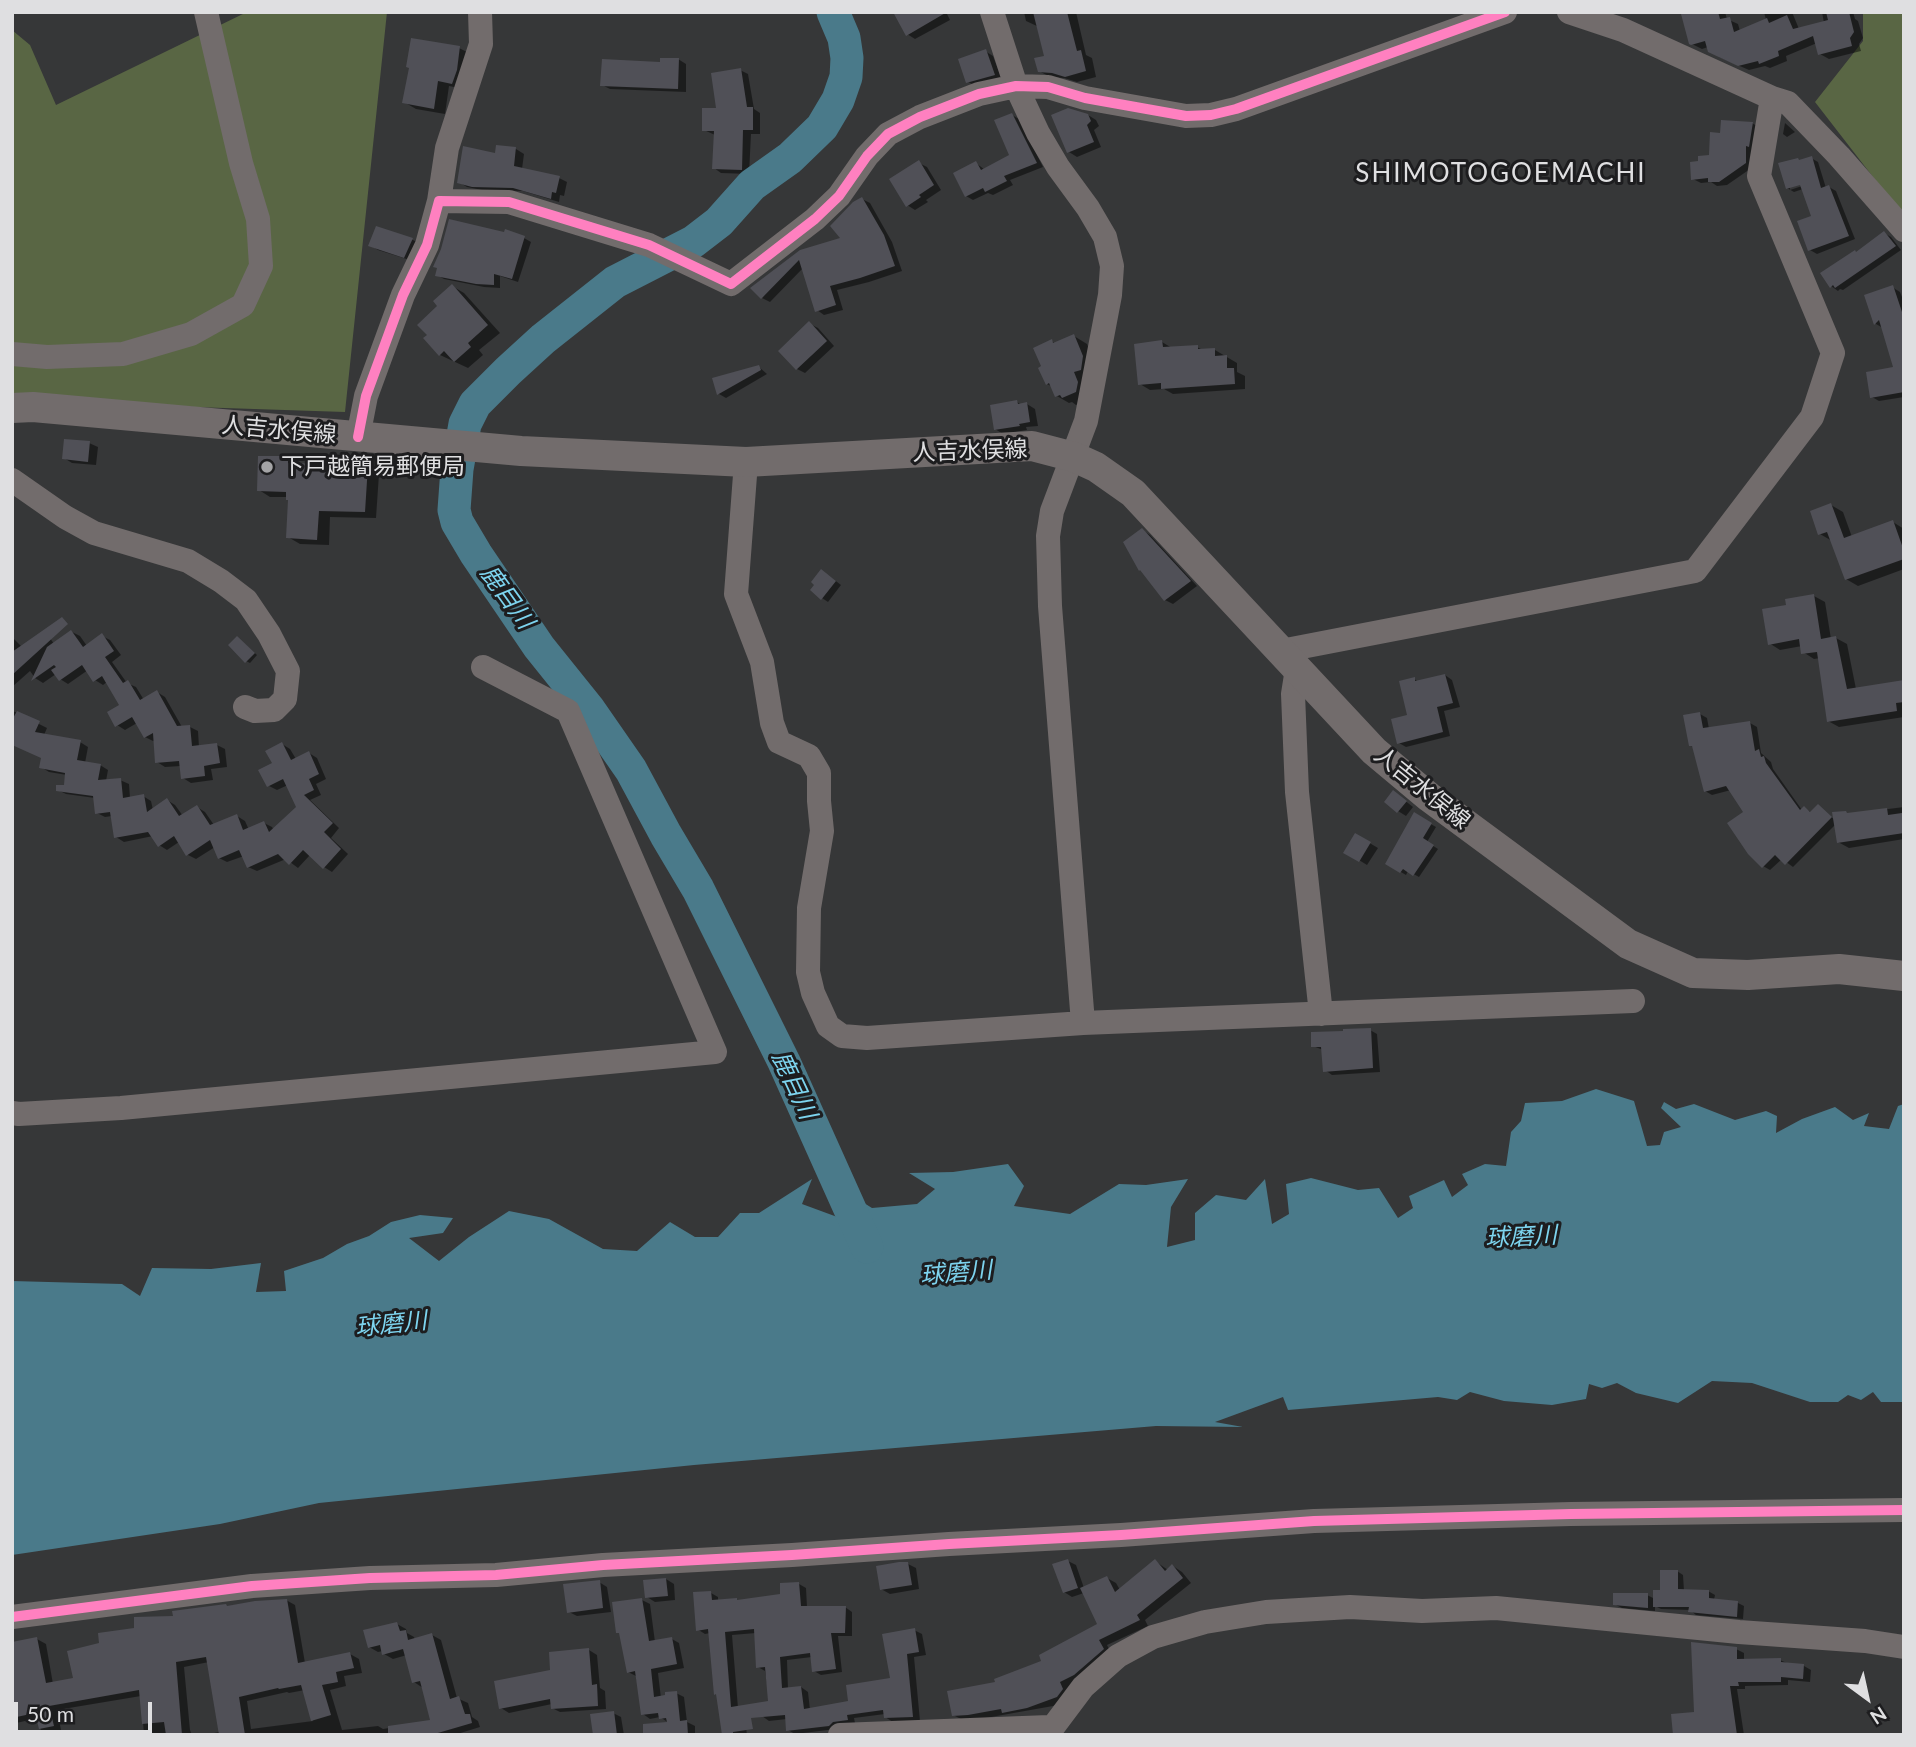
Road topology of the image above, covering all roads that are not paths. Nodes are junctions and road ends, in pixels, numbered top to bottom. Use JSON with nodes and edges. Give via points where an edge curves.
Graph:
{"nodes":[{"id":1,"x":206,"y":12,"type":"edge"},
{"id":2,"x":480,"y":12,"type":"edge"},
{"id":3,"x":992,"y":12,"type":"edge"},
{"id":4,"x":1505,"y":12,"type":"edge"},
{"id":5,"x":1569,"y":12,"type":"edge"},
{"id":6,"x":1455,"y":20,"type":"edge"},
{"id":7,"x":1629,"y":21,"type":"edge"},
{"id":8,"x":1016,"y":86,"type":"junction"},
{"id":9,"x":1772,"y":99,"type":"junction"},
{"id":10,"x":439,"y":201,"type":"junction"},
{"id":11,"x":1904,"y":230,"type":"edge"},
{"id":12,"x":12,"y":354,"type":"edge"},
{"id":13,"x":12,"y":408,"type":"edge"},
{"id":14,"x":358,"y":437,"type":"junction"},
{"id":15,"x":1074,"y":457,"type":"junction"},
{"id":16,"x":746,"y":462,"type":"junction"},
{"id":17,"x":12,"y":481,"type":"edge"},
{"id":18,"x":1289,"y":660,"type":"junction"},
{"id":19,"x":483,"y":667,"type":"dead end"},
{"id":20,"x":245,"y":707,"type":"dead end"},
{"id":21,"x":1904,"y":976,"type":"edge"},
{"id":22,"x":1633,"y":1001,"type":"dead end"},
{"id":23,"x":1321,"y":1014,"type":"junction"},
{"id":24,"x":1083,"y":1023,"type":"junction"},
{"id":25,"x":12,"y":1113,"type":"edge"},
{"id":26,"x":1904,"y":1510,"type":"edge"},
{"id":27,"x":12,"y":1617,"type":"edge"},
{"id":28,"x":1904,"y":1647,"type":"edge"},
{"id":29,"x":1044,"y":1731,"type":"edge"},
{"id":30,"x":840,"y":1735,"type":"edge"}],
"edges":[{"from":1,"to":12,"type":"street","via":[[258,219],[261,266],[243,305],[191,334],[123,354]]},
{"from":2,"to":10,"type":"street","via":[[481,44],[447,148]]},
{"from":3,"to":8,"type":"street"},
{"from":4,"to":6,"type":"street"},
{"from":5,"to":7,"type":"street"},
{"from":6,"to":8,"type":"street","via":[[1289,90],[1211,115],[1186,116],[1048,88]]},
{"from":7,"to":9,"type":"street"},
{"from":8,"to":10,"type":"street","via":[[979,94],[888,134],[839,196],[732,284],[649,245],[509,202]]},
{"from":8,"to":15,"type":"street","via":[[1058,167],[1105,237],[1112,266],[1086,421]]},
{"from":9,"to":11,"type":"street","via":[[1788,103]]},
{"from":9,"to":18,"type":"street","via":[[1759,176],[1833,353],[1812,417],[1695,571]]},
{"from":10,"to":14,"type":"street","via":[[366,396]]},
{"from":13,"to":14,"type":"main road","name":"人吉水俣線"},
{"from":14,"to":16,"type":"main road","name":"人吉水俣線"},
{"from":15,"to":16,"type":"main road","name":"人吉水俣線","via":[[1032,446]]},
{"from":15,"to":18,"type":"main road","name":"人吉水俣線","via":[[1133,493]]},
{"from":15,"to":24,"type":"street","via":[[1052,511],[1048,536]]},
{"from":16,"to":24,"type":"street","via":[[736,594],[762,662],[779,741],[808,756],[819,773],[822,831],[809,908],[808,972],[828,1026],[842,1036],[867,1038]]},
{"from":17,"to":20,"type":"street","via":[[94,533],[188,561],[246,600],[288,671],[285,699],[274,710]]},
{"from":18,"to":21,"type":"main road","name":"人吉水俣線","via":[[1374,751],[1420,790],[1628,944],[1693,973],[1748,975],[1839,969]]},
{"from":18,"to":23,"type":"street","via":[[1297,792]]},
{"from":19,"to":25,"type":"street","via":[[568,711],[715,1052],[121,1108]]},
{"from":22,"to":23,"type":"street"},
{"from":23,"to":24,"type":"street"},
{"from":26,"to":27,"type":"street","via":[[1314,1521],[496,1575],[252,1586]]},
{"from":28,"to":29,"type":"street","via":[[1496,1608],[1422,1611],[1350,1607],[1266,1612],[1153,1637],[1118,1656]]},
{"from":29,"to":30,"type":"street"}]}
